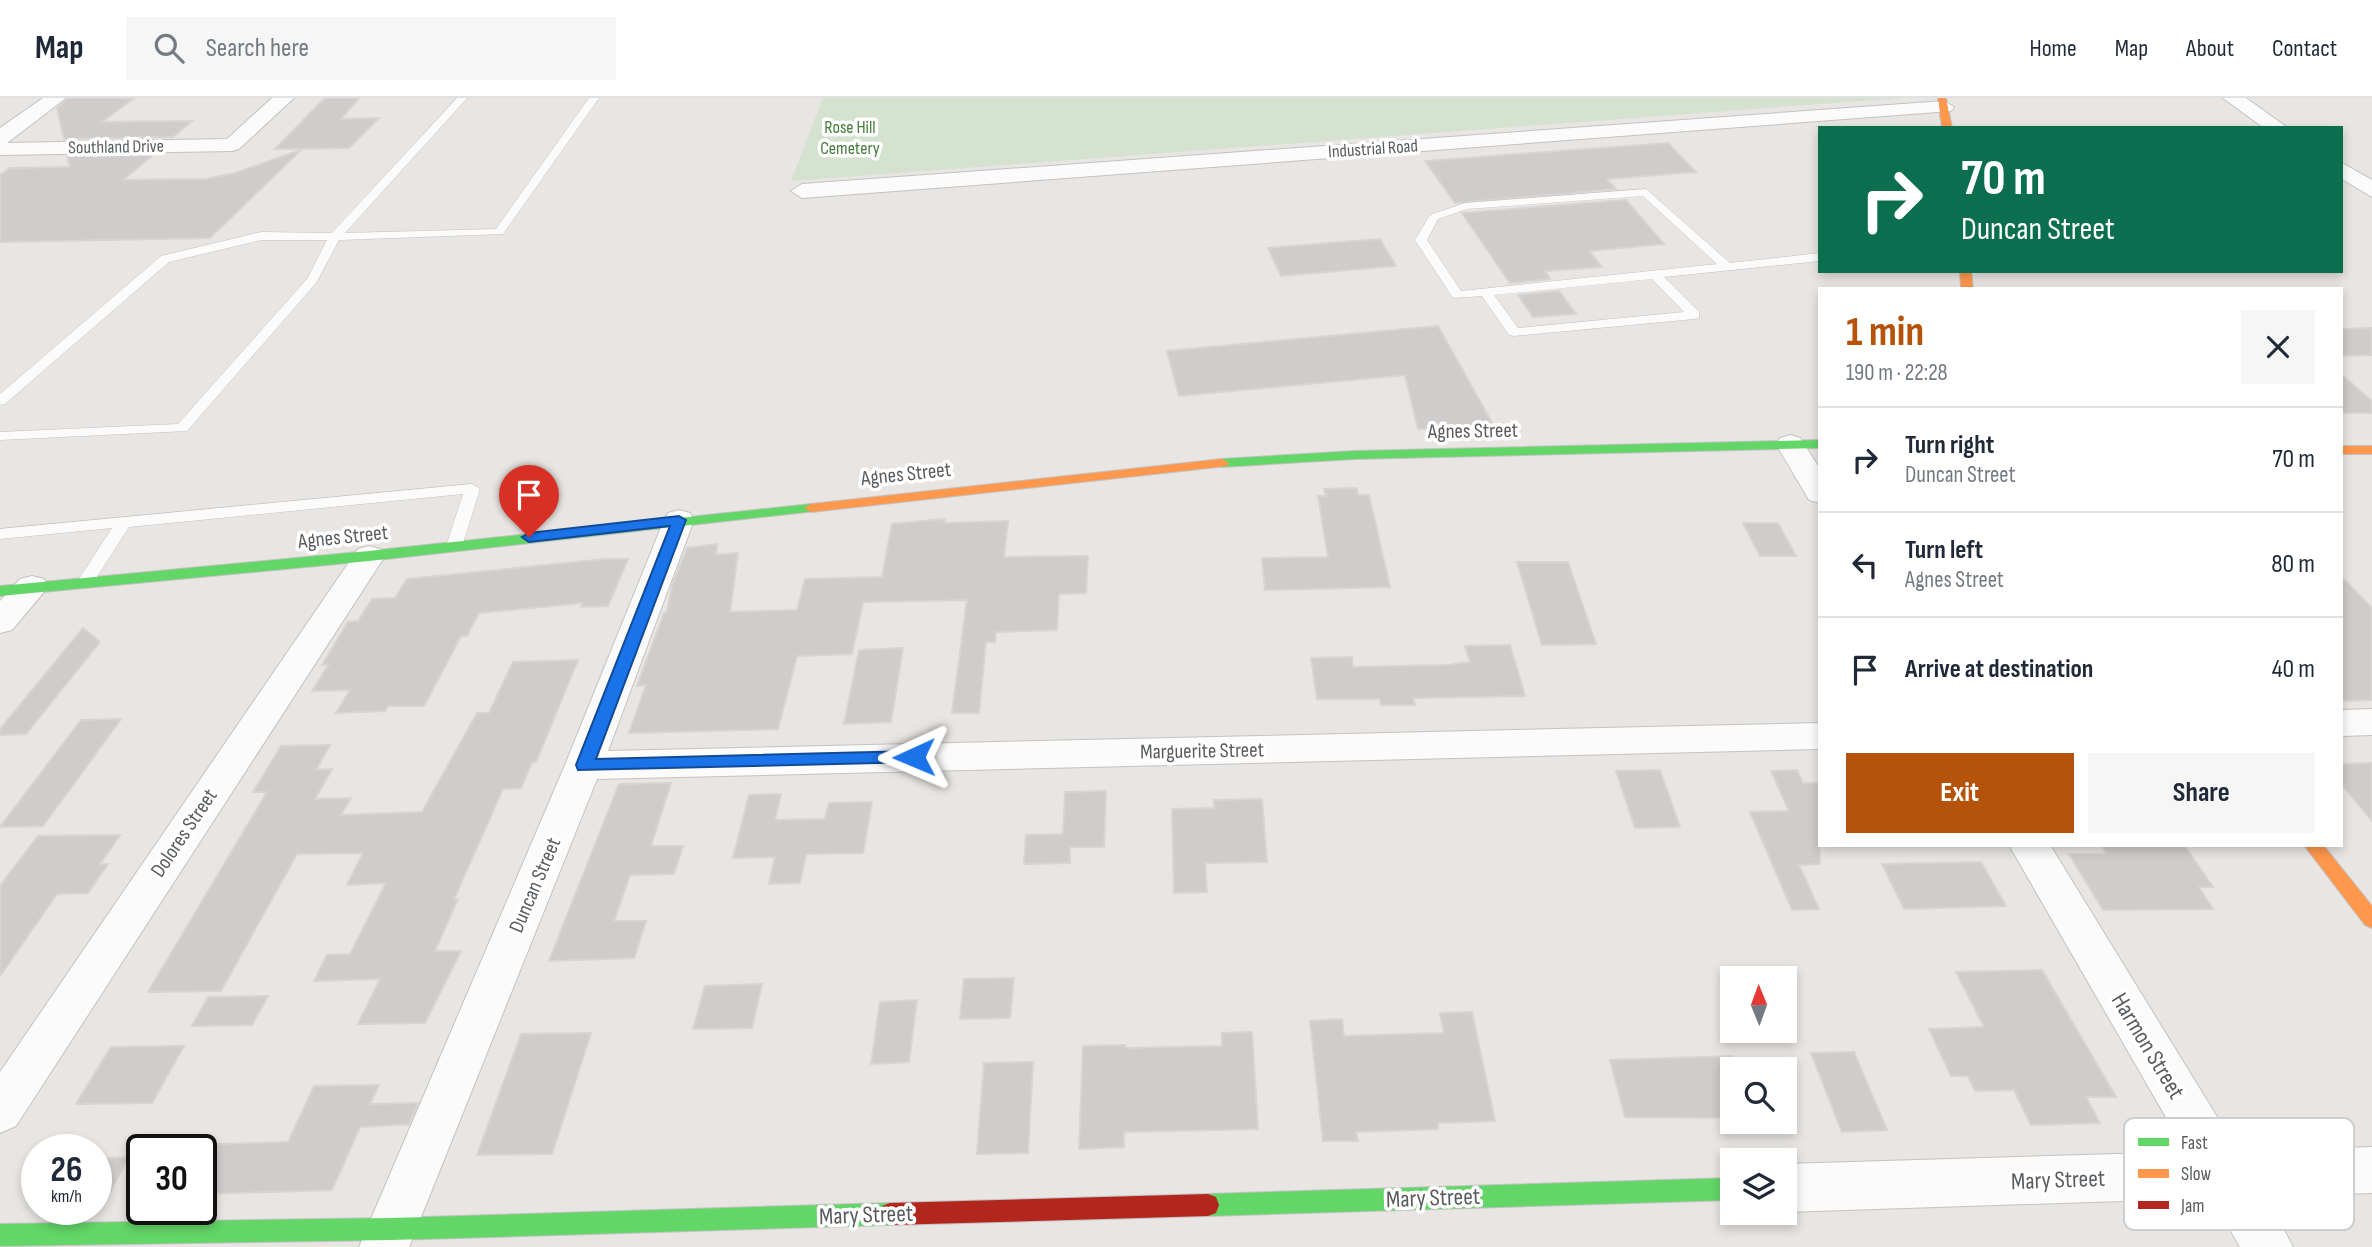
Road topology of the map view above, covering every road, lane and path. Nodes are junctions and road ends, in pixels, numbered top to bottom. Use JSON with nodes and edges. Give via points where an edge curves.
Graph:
{"nodes":[{"id":1,"x":56,"y":98,"type":"edge"},
{"id":2,"x":284,"y":98,"type":"edge"},
{"id":3,"x":462,"y":98,"type":"edge"},
{"id":4,"x":594,"y":98,"type":"edge"},
{"id":5,"x":2234,"y":98,"type":"edge"},
{"id":6,"x":1944,"y":111,"type":"edge"},
{"id":7,"x":2275,"y":126,"type":"edge"},
{"id":8,"x":0,"y":138,"type":"edge"},
{"id":9,"x":0,"y":149,"type":"edge"},
{"id":10,"x":2343,"y":170,"type":"edge"},
{"id":11,"x":2372,"y":190,"type":"edge"},
{"id":12,"x":802,"y":191,"type":"dead end"},
{"id":13,"x":335,"y":237,"type":"junction"},
{"id":14,"x":1818,"y":257,"type":"edge"},
{"id":15,"x":1727,"y":267,"type":"junction"},
{"id":16,"x":1655,"y":275,"type":"junction"},
{"id":17,"x":1485,"y":292,"type":"junction"},
{"id":18,"x":0,"y":401,"type":"edge"},
{"id":19,"x":0,"y":436,"type":"edge"},
{"id":20,"x":1790,"y":444,"type":"junction"},
{"id":21,"x":1818,"y":444,"type":"edge"},
{"id":22,"x":2343,"y":450,"type":"edge"},
{"id":23,"x":2372,"y":450,"type":"edge"},
{"id":24,"x":1818,"y":491,"type":"edge"},
{"id":25,"x":679,"y":520,"type":"junction"},
{"id":26,"x":123,"y":523,"type":"junction"},
{"id":27,"x":0,"y":534,"type":"edge"},
{"id":28,"x":454,"y":546,"type":"junction"},
{"id":29,"x":369,"y":556,"type":"junction"},
{"id":30,"x":85,"y":582,"type":"junction"},
{"id":31,"x":16,"y":589,"type":"edge"},
{"id":32,"x":0,"y":622,"type":"edge"},
{"id":33,"x":2372,"y":722,"type":"edge"},
{"id":34,"x":2343,"y":723,"type":"edge"},
{"id":35,"x":1818,"y":736,"type":"edge"},
{"id":36,"x":584,"y":765,"type":"junction"},
{"id":37,"x":2030,"y":847,"type":"edge"},
{"id":38,"x":2315,"y":847,"type":"edge"},
{"id":39,"x":2372,"y":920,"type":"edge"},
{"id":40,"x":0,"y":1111,"type":"edge"},
{"id":41,"x":2190,"y":1118,"type":"edge"},
{"id":42,"x":2372,"y":1170,"type":"edge"},
{"id":43,"x":2354,"y":1171,"type":"edge"},
{"id":44,"x":2124,"y":1178,"type":"edge"},
{"id":45,"x":1797,"y":1188,"type":"edge"},
{"id":46,"x":1720,"y":1189,"type":"edge"},
{"id":47,"x":2257,"y":1230,"type":"edge"},
{"id":48,"x":0,"y":1235,"type":"edge"},
{"id":49,"x":387,"y":1238,"type":"edge"},
{"id":50,"x":2267,"y":1247,"type":"edge"}],
"edges":[{"from":1,"to":8,"type":"street"},
{"from":2,"to":9,"type":"street","name":"Southland Drive","via":[[232,145]]},
{"from":3,"to":13,"type":"lane"},
{"from":4,"to":13,"type":"lane","via":[[499,232]]},
{"from":5,"to":7,"type":"street"},
{"from":6,"to":12,"type":"street","name":"Industrial Road"},
{"from":10,"to":11,"type":"street"},
{"from":13,"to":18,"type":"lane","via":[[261,236],[165,260]]},
{"from":13,"to":19,"type":"lane","via":[[312,280],[182,428]]},
{"from":14,"to":15,"type":"lane"},
{"from":15,"to":16,"type":"lane"},
{"from":15,"to":17,"type":"lane","via":[[1646,192],[1465,206],[1434,217],[1421,240],[1457,295]]},
{"from":16,"to":17,"type":"lane"},
{"from":16,"to":17,"type":"lane","via":[[1694,316],[1514,332]]},
{"from":20,"to":21,"type":"main road","name":"Agnes Street"},
{"from":20,"to":24,"type":"street"},
{"from":20,"to":25,"type":"main road","name":"Agnes Street","via":[[1231,462]]},
{"from":22,"to":23,"type":"main road"},
{"from":25,"to":28,"type":"main road","name":"Agnes Street"},
{"from":25,"to":36,"type":"street","name":"Duncan Street"},
{"from":26,"to":27,"type":"lane"},
{"from":26,"to":28,"type":"lane","via":[[472,489]]},
{"from":26,"to":30,"type":"lane"},
{"from":28,"to":29,"type":"main road","name":"Agnes Street"},
{"from":29,"to":30,"type":"main road","name":"Agnes Street"},
{"from":29,"to":40,"type":"street","name":"Dolores Street"},
{"from":30,"to":31,"type":"main road","name":"Agnes Street"},
{"from":31,"to":32,"type":"street"},
{"from":33,"to":34,"type":"street"},
{"from":35,"to":36,"type":"street","name":"Marguerite Street"},
{"from":36,"to":49,"type":"street","name":"Duncan Street"},
{"from":37,"to":41,"type":"street","name":"Harmon Street"},
{"from":38,"to":39,"type":"main road"},
{"from":42,"to":43,"type":"street","name":"Mary Street"},
{"from":44,"to":45,"type":"street","name":"Mary Street"},
{"from":46,"to":49,"type":"main road","name":"Mary Street"},
{"from":47,"to":50,"type":"street","name":"Harmon Street"},
{"from":48,"to":49,"type":"main road","name":"Mary Street"}]}
